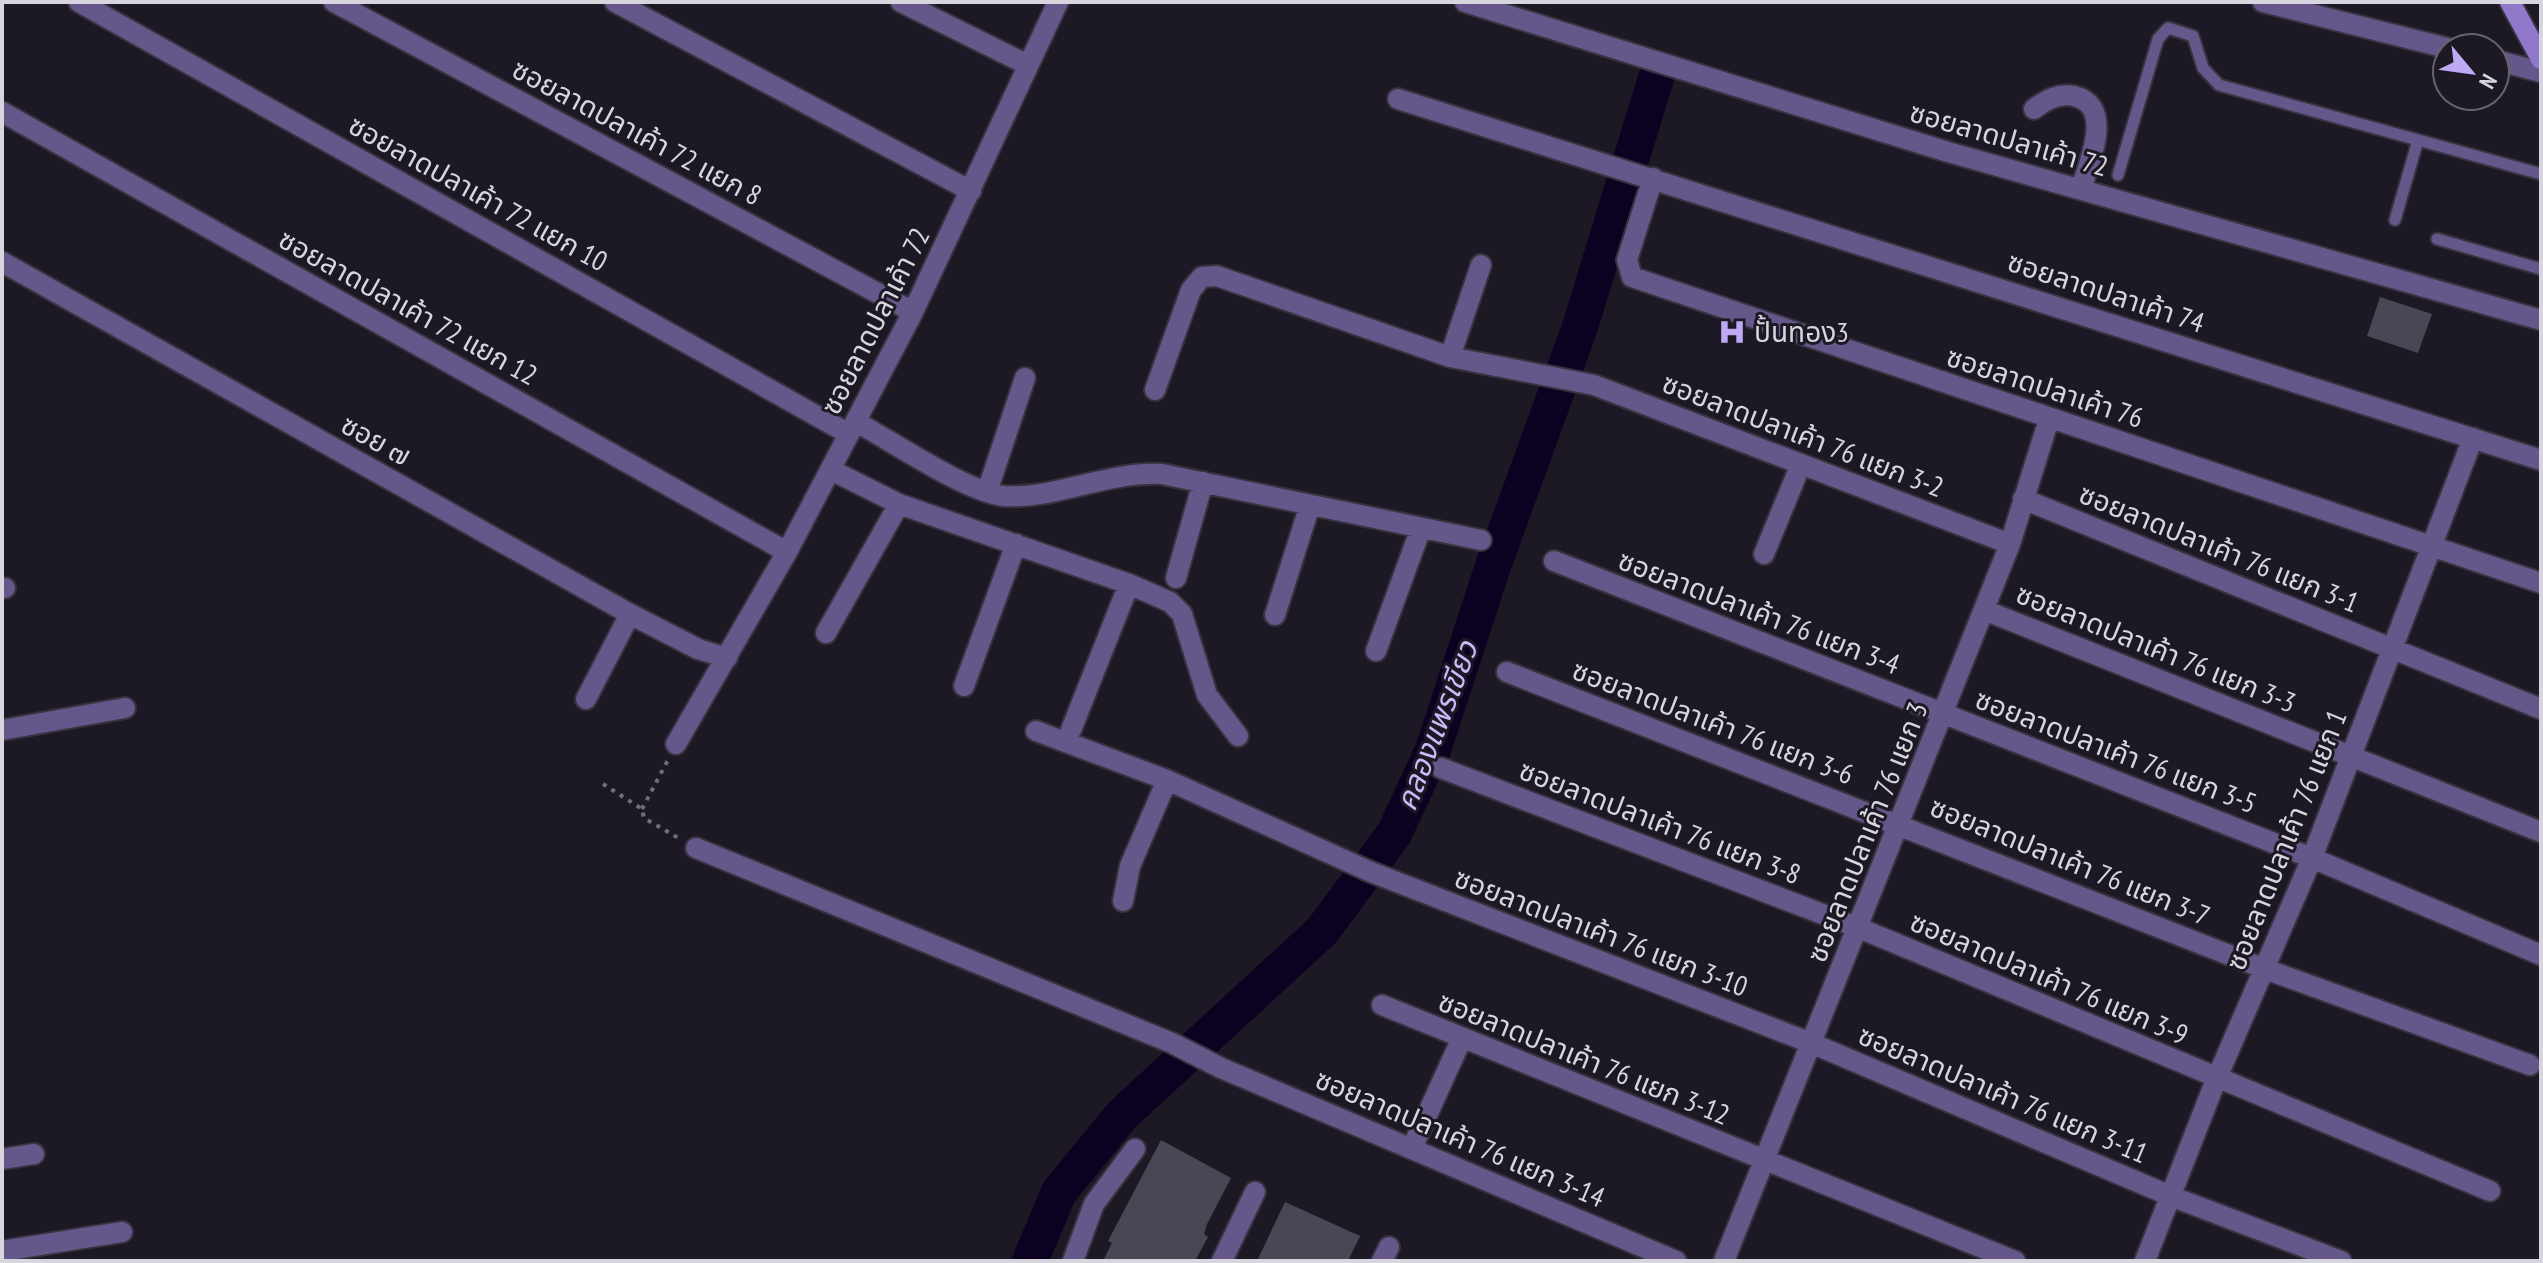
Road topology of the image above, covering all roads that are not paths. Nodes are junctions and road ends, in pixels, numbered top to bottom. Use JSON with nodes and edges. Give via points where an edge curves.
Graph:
{"nodes":[{"id":1,"x":79,"y":2,"type":"edge"},
{"id":2,"x":334,"y":2,"type":"edge"},
{"id":3,"x":615,"y":2,"type":"edge"},
{"id":4,"x":901,"y":2,"type":"edge"},
{"id":5,"x":1058,"y":2,"type":"edge"},
{"id":6,"x":1465,"y":2,"type":"edge"},
{"id":7,"x":2263,"y":2,"type":"edge"},
{"id":8,"x":2510,"y":2,"type":"edge"},
{"id":9,"x":1499,"y":8,"type":"edge"},
{"id":10,"x":2431,"y":44,"type":"edge"},
{"id":11,"x":2541,"y":59,"type":"edge"},
{"id":12,"x":2511,"y":64,"type":"edge"},
{"id":13,"x":1028,"y":65,"type":"junction"},
{"id":14,"x":2541,"y":72,"type":"edge"},
{"id":15,"x":1398,"y":99,"type":"dead end"},
{"id":16,"x":2034,"y":109,"type":"dead end"},
{"id":17,"x":2,"y":112,"type":"edge"},
{"id":18,"x":2418,"y":140,"type":"junction"},
{"id":19,"x":1634,"y":172,"type":"junction"},
{"id":20,"x":2541,"y":174,"type":"edge"},
{"id":21,"x":2118,"y":175,"type":"dead end"},
{"id":22,"x":2081,"y":189,"type":"junction"},
{"id":23,"x":971,"y":191,"type":"junction"},
{"id":24,"x":2395,"y":220,"type":"dead end"},
{"id":25,"x":2437,"y":239,"type":"dead end"},
{"id":26,"x":2,"y":262,"type":"edge"},
{"id":27,"x":1481,"y":265,"type":"dead end"},
{"id":28,"x":2541,"y":269,"type":"edge"},
{"id":29,"x":913,"y":312,"type":"junction"},
{"id":30,"x":2541,"y":320,"type":"edge"},
{"id":31,"x":1450,"y":357,"type":"junction"},
{"id":32,"x":1025,"y":378,"type":"dead end"},
{"id":33,"x":1155,"y":390,"type":"dead end"},
{"id":34,"x":2049,"y":419,"type":"junction"},
{"id":35,"x":853,"y":428,"type":"junction"},
{"id":36,"x":2473,"y":438,"type":"junction"},
{"id":37,"x":2541,"y":460,"type":"edge"},
{"id":38,"x":1801,"y":464,"type":"junction"},
{"id":39,"x":831,"y":470,"type":"junction"},
{"id":40,"x":1203,"y":482,"type":"junction"},
{"id":41,"x":987,"y":492,"type":"junction"},
{"id":42,"x":2023,"y":499,"type":"junction"},
{"id":43,"x":899,"y":504,"type":"junction"},
{"id":44,"x":1310,"y":505,"type":"junction"},
{"id":45,"x":1421,"y":528,"type":"junction"},
{"id":46,"x":1481,"y":540,"type":"dead end"},
{"id":47,"x":1016,"y":544,"type":"junction"},
{"id":48,"x":2010,"y":544,"type":"junction"},
{"id":49,"x":2435,"y":545,"type":"junction"},
{"id":50,"x":787,"y":552,"type":"junction"},
{"id":51,"x":1764,"y":554,"type":"dead end"},
{"id":52,"x":1554,"y":561,"type":"dead end"},
{"id":53,"x":1176,"y":578,"type":"dead end"},
{"id":54,"x":2541,"y":583,"type":"edge"},
{"id":55,"x":1129,"y":584,"type":"junction"},
{"id":56,"x":1984,"y":610,"type":"junction"},
{"id":57,"x":630,"y":614,"type":"junction"},
{"id":58,"x":1275,"y":615,"type":"dead end"},
{"id":59,"x":826,"y":633,"type":"dead end"},
{"id":60,"x":2393,"y":650,"type":"junction"},
{"id":61,"x":1376,"y":651,"type":"dead end"},
{"id":62,"x":727,"y":658,"type":"junction"},
{"id":63,"x":1507,"y":672,"type":"dead end"},
{"id":64,"x":964,"y":686,"type":"dead end"},
{"id":65,"x":586,"y":699,"type":"dead end"},
{"id":66,"x":125,"y":708,"type":"dead end"},
{"id":67,"x":2541,"y":709,"type":"edge"},
{"id":68,"x":1944,"y":715,"type":"junction"},
{"id":69,"x":2,"y":730,"type":"edge"},
{"id":70,"x":1071,"y":730,"type":"dead end"},
{"id":71,"x":1036,"y":731,"type":"dead end"},
{"id":72,"x":1238,"y":736,"type":"dead end"},
{"id":73,"x":676,"y":744,"type":"road end"},
{"id":74,"x":2351,"y":757,"type":"junction"},
{"id":75,"x":1441,"y":768,"type":"dead end"},
{"id":76,"x":1167,"y":780,"type":"junction"},
{"id":77,"x":1899,"y":824,"type":"junction"},
{"id":78,"x":2541,"y":832,"type":"edge"},
{"id":79,"x":696,"y":848,"type":"road end"},
{"id":80,"x":2312,"y":858,"type":"junction"},
{"id":81,"x":1123,"y":901,"type":"dead end"},
{"id":82,"x":1859,"y":928,"type":"junction"},
{"id":83,"x":2541,"y":955,"type":"edge"},
{"id":84,"x":2265,"y":969,"type":"junction"},
{"id":85,"x":1382,"y":1005,"type":"dead end"},
{"id":86,"x":1462,"y":1038,"type":"junction"},
{"id":87,"x":1811,"y":1043,"type":"junction"},
{"id":88,"x":2530,"y":1065,"type":"dead end"},
{"id":89,"x":2216,"y":1080,"type":"junction"},
{"id":90,"x":1412,"y":1148,"type":"junction"},
{"id":91,"x":1135,"y":1149,"type":"dead end"},
{"id":92,"x":34,"y":1154,"type":"dead end"},
{"id":93,"x":2,"y":1159,"type":"edge"},
{"id":94,"x":1766,"y":1162,"type":"junction"},
{"id":95,"x":2490,"y":1191,"type":"dead end"},
{"id":96,"x":1255,"y":1192,"type":"dead end"},
{"id":97,"x":2173,"y":1197,"type":"junction"},
{"id":98,"x":122,"y":1232,"type":"dead end"},
{"id":99,"x":2,"y":1251,"type":"edge"},
{"id":100,"x":1073,"y":1261,"type":"edge"},
{"id":101,"x":1222,"y":1261,"type":"edge"},
{"id":102,"x":1676,"y":1261,"type":"edge"},
{"id":103,"x":1724,"y":1261,"type":"edge"},
{"id":104,"x":2015,"y":1261,"type":"edge"},
{"id":105,"x":2145,"y":1261,"type":"edge"},
{"id":106,"x":2341,"y":1261,"type":"edge"}],
"edges":[{"from":1,"to":35,"type":"street","name":"ซอยลาดปลาเค้า 72 แยก 10"},
{"from":2,"to":29,"type":"street","name":"ซอยลาดปลาเค้า 72 แยก 8"},
{"from":3,"to":23,"type":"street"},
{"from":4,"to":13,"type":"street"},
{"from":5,"to":13,"type":"street","name":"ซอยลาดปลาเค้า 72"},
{"from":6,"to":9,"type":"street","name":"ซอยลาดปลาเค้า 72"},
{"from":7,"to":10,"type":"street"},
{"from":8,"to":11,"type":"main road"},
{"from":9,"to":22,"type":"street","name":"ซอยลาดปลาเค้า 72"},
{"from":12,"to":14,"type":"street"},
{"from":13,"to":23,"type":"street","name":"ซอยลาดปลาเค้า 72"},
{"from":15,"to":19,"type":"street","name":"ซอยลาดปลาเค้า 74"},
{"from":16,"to":22,"type":"street","via":[[2058,95],[2069,95],[2086,100],[2094,110],[2098,122]]},
{"from":17,"to":50,"type":"street","name":"ซอยลาดปลาเค้า 72 แยก 12"},
{"from":18,"to":20,"type":"lane"},
{"from":18,"to":21,"type":"lane","via":[[2219,85],[2203,68],[2193,36],[2168,28],[2158,39]]},
{"from":18,"to":24,"type":"lane"},
{"from":19,"to":34,"type":"street","name":"ซอยลาดปลาเค้า 76","via":[[1627,260],[1632,277]]},
{"from":19,"to":36,"type":"street","name":"ซอยลาดปลาเค้า 74"},
{"from":22,"to":30,"type":"street","name":"ซอยลาดปลาเค้า 72"},
{"from":23,"to":29,"type":"street","name":"ซอยลาดปลาเค้า 72"},
{"from":25,"to":28,"type":"lane"},
{"from":26,"to":57,"type":"street","name":"ซอย ๗"},
{"from":27,"to":31,"type":"street"},
{"from":29,"to":35,"type":"street","name":"ซอยลาดปลาเค้า 72"},
{"from":31,"to":33,"type":"street","name":"ซอยลาดปลาเค้า 76 แยก 3-2","via":[[1217,276],[1202,277],[1191,290]]},
{"from":31,"to":38,"type":"street","name":"ซอยลาดปลาเค้า 76 แยก 3-2","via":[[1576,380]]},
{"from":32,"to":41,"type":"street"},
{"from":34,"to":42,"type":"street","name":"ซอยลาดปลาเค้า 76 แยก 3"},
{"from":34,"to":49,"type":"street","name":"ซอยลาดปลาเค้า 76"},
{"from":35,"to":39,"type":"street","name":"ซอยลาดปลาเค้า 72"},
{"from":35,"to":41,"type":"street","name":"ซอยลาดปลาเค้า 72 แยก 10"},
{"from":36,"to":37,"type":"street","name":"ซอยลาดปลาเค้า 74"},
{"from":36,"to":49,"type":"street","name":"ซอยลาดปลาเค้า 76 แยก 1"},
{"from":38,"to":48,"type":"street","name":"ซอยลาดปลาเค้า 76 แยก 3-2"},
{"from":38,"to":51,"type":"street"},
{"from":39,"to":43,"type":"street"},
{"from":39,"to":50,"type":"street","name":"ซอยลาดปลาเค้า 72"},
{"from":40,"to":41,"type":"street","via":[[1142,473],[1019,495]]},
{"from":40,"to":44,"type":"street"},
{"from":40,"to":53,"type":"street"},
{"from":42,"to":48,"type":"street","name":"ซอยลาดปลาเค้า 76 แยก 3"},
{"from":42,"to":60,"type":"street","name":"ซอยลาดปลาเค้า 76 แยก 3-1"},
{"from":43,"to":47,"type":"street"},
{"from":43,"to":59,"type":"street"},
{"from":44,"to":45,"type":"street"},
{"from":44,"to":58,"type":"street"},
{"from":45,"to":46,"type":"street"},
{"from":45,"to":61,"type":"street"},
{"from":47,"to":55,"type":"street"},
{"from":47,"to":64,"type":"street"},
{"from":48,"to":56,"type":"street","name":"ซอยลาดปลาเค้า 76 แยก 3"},
{"from":49,"to":54,"type":"street","name":"ซอยลาดปลาเค้า 76"},
{"from":49,"to":60,"type":"street","name":"ซอยลาดปลาเค้า 76 แยก 1"},
{"from":50,"to":62,"type":"street","name":"ซอยลาดปลาเค้า 72"},
{"from":52,"to":68,"type":"street","name":"ซอยลาดปลาเค้า 76 แยก 3-4"},
{"from":55,"to":70,"type":"street"},
{"from":55,"to":72,"type":"street","via":[[1170,602],[1182,614],[1207,695]]},
{"from":56,"to":68,"type":"street","name":"ซอยลาดปลาเค้า 76 แยก 3"},
{"from":56,"to":74,"type":"street","name":"ซอยลาดปลาเค้า 76 แยก 3-3"},
{"from":57,"to":62,"type":"street","name":"ซอย ๗"},
{"from":57,"to":65,"type":"street"},
{"from":60,"to":67,"type":"street","name":"ซอยลาดปลาเค้า 76 แยก 3-1"},
{"from":60,"to":74,"type":"street","name":"ซอยลาดปลาเค้า 76 แยก 1"},
{"from":62,"to":73,"type":"street","name":"ซอยลาดปลาเค้า 72"},
{"from":63,"to":77,"type":"street","name":"ซอยลาดปลาเค้า 76 แยก 3-6"},
{"from":66,"to":69,"type":"street"},
{"from":68,"to":77,"type":"street","name":"ซอยลาดปลาเค้า 76 แยก 3"},
{"from":68,"to":80,"type":"street","name":"ซอยลาดปลาเค้า 76 แยก 3-5"},
{"from":71,"to":76,"type":"street","name":"ซอยลาดปลาเค้า 76 แยก 3-10"},
{"from":74,"to":78,"type":"street","name":"ซอยลาดปลาเค้า 76 แยก 3-3"},
{"from":74,"to":80,"type":"street","name":"ซอยลาดปลาเค้า 76 แยก 1"},
{"from":75,"to":82,"type":"street","name":"ซอยลาดปลาเค้า 76 แยก 3-8"},
{"from":76,"to":81,"type":"street","via":[[1130,866]]},
{"from":76,"to":87,"type":"street","name":"ซอยลาดปลาเค้า 76 แยก 3-10","via":[[1371,872]]},
{"from":77,"to":82,"type":"street","name":"ซอยลาดปลาเค้า 76 แยก 3"},
{"from":77,"to":84,"type":"street","name":"ซอยลาดปลาเค้า 76 แยก 3-7"},
{"from":79,"to":90,"type":"street","name":"ซอยลาดปลาเค้า 76 แยก 3-14","via":[[1172,1043]]},
{"from":80,"to":83,"type":"street","name":"ซอยลาดปลาเค้า 76 แยก 3-5"},
{"from":80,"to":84,"type":"street","name":"ซอยลาดปลาเค้า 76 แยก 1"},
{"from":82,"to":87,"type":"street","name":"ซอยลาดปลาเค้า 76 แยก 3"},
{"from":82,"to":89,"type":"street","name":"ซอยลาดปลาเค้า 76 แยก 3-9"},
{"from":84,"to":88,"type":"street","name":"ซอยลาดปลาเค้า 76 แยก 3-7"},
{"from":84,"to":89,"type":"street","name":"ซอยลาดปลาเค้า 76 แยก 1"},
{"from":85,"to":86,"type":"street","name":"ซอยลาดปลาเค้า 76 แยก 3-12"},
{"from":86,"to":90,"type":"street"},
{"from":86,"to":94,"type":"street","name":"ซอยลาดปลาเค้า 76 แยก 3-12"},
{"from":87,"to":94,"type":"street","name":"ซอยลาดปลาเค้า 76 แยก 3"},
{"from":87,"to":97,"type":"street","name":"ซอยลาดปลาเค้า 76 แยก 3-11"},
{"from":89,"to":95,"type":"street","name":"ซอยลาดปลาเค้า 76 แยก 3-9"},
{"from":89,"to":97,"type":"street","name":"ซอยลาดปลาเค้า 76 แยก 1"},
{"from":90,"to":102,"type":"street","name":"ซอยลาดปลาเค้า 76 แยก 3-14"},
{"from":91,"to":100,"type":"street","via":[[1094,1204]]},
{"from":92,"to":93,"type":"street"},
{"from":94,"to":103,"type":"street","name":"ซอยลาดปลาเค้า 76 แยก 3"},
{"from":94,"to":104,"type":"street","name":"ซอยลาดปลาเค้า 76 แยก 3-12"},
{"from":96,"to":101,"type":"street"},
{"from":97,"to":105,"type":"street","name":"ซอยลาดปลาเค้า 76 แยก 1"},
{"from":97,"to":106,"type":"street","name":"ซอยลาดปลาเค้า 76 แยก 3-11"},
{"from":98,"to":99,"type":"street"}]}
